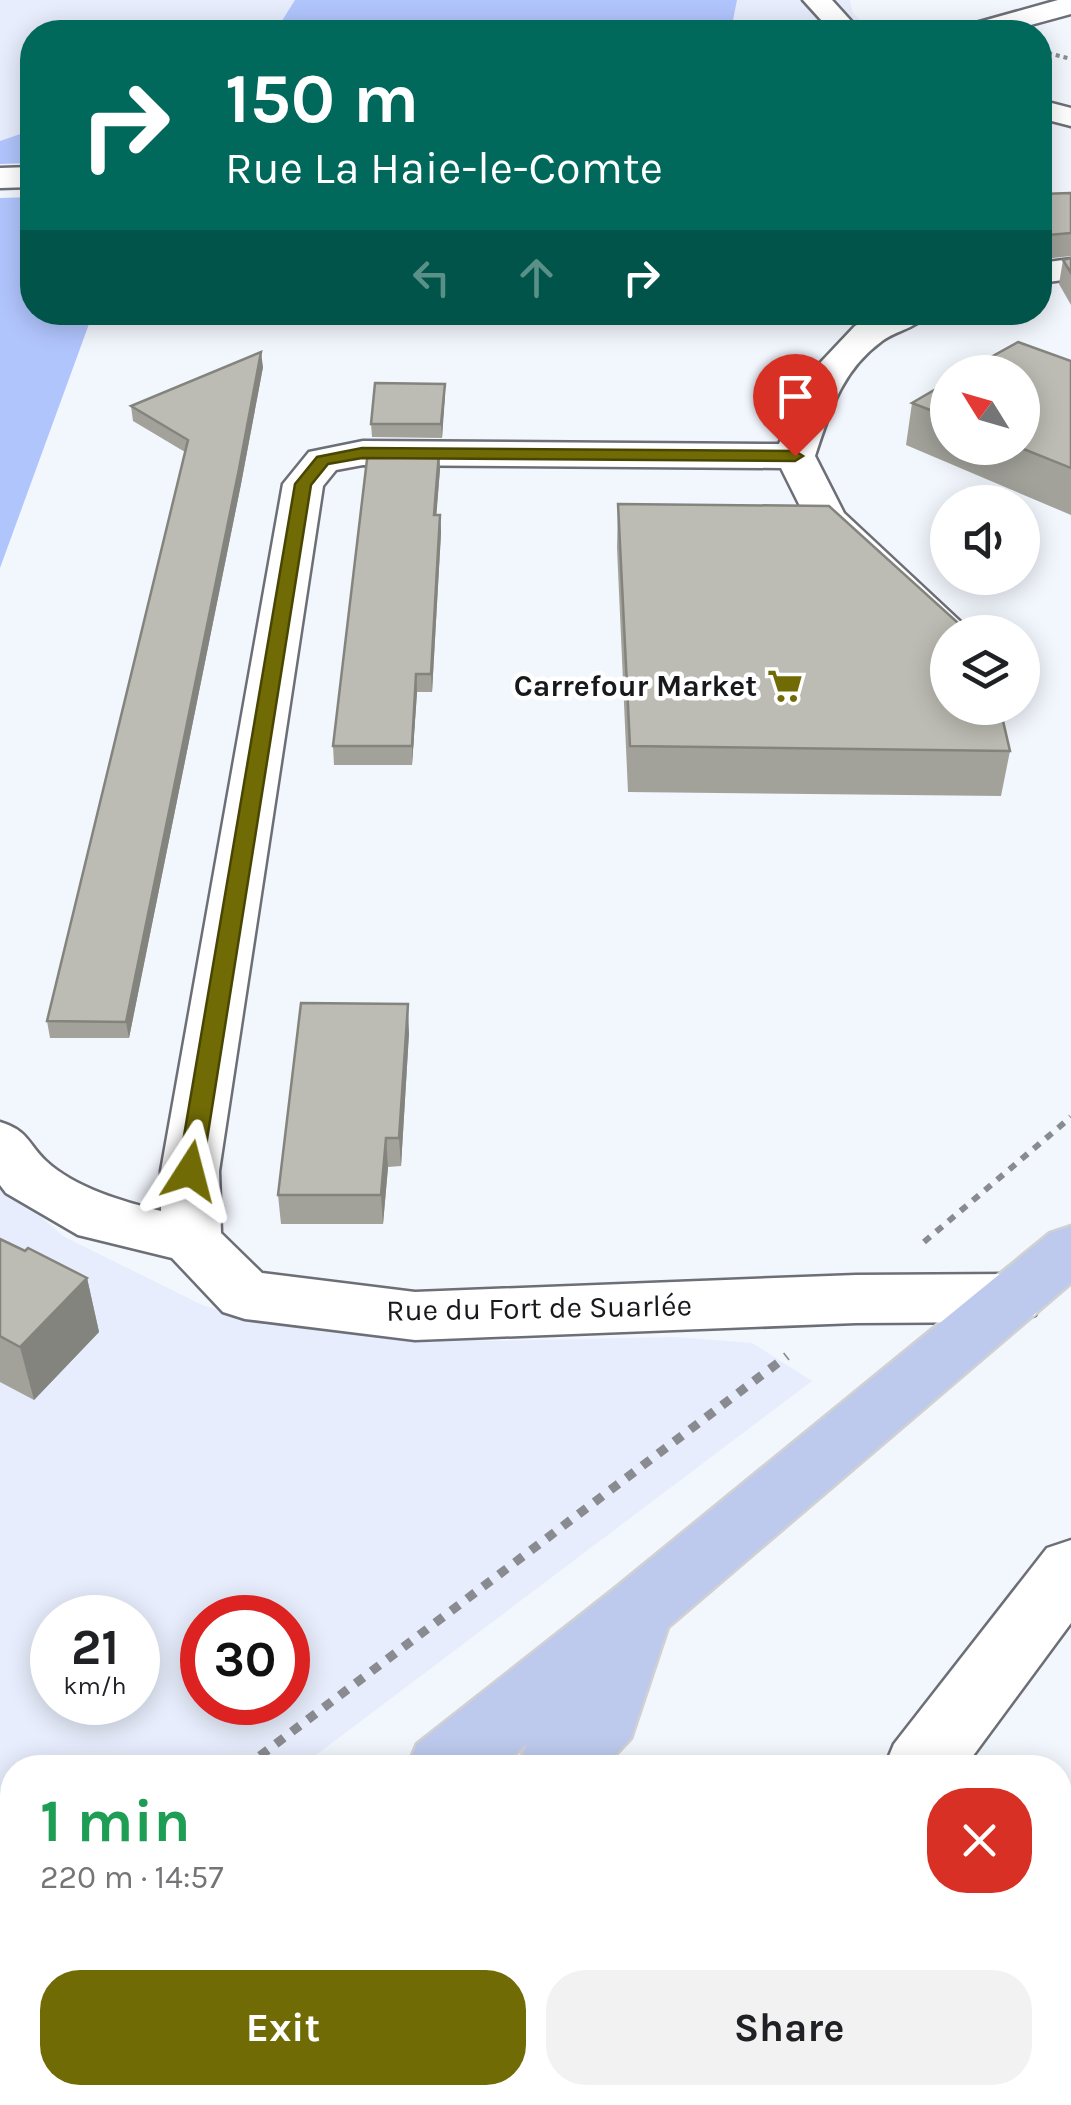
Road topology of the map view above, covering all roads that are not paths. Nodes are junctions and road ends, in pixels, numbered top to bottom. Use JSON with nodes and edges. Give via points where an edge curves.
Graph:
{"nodes":[{"id":1,"x":817,"y":0,"type":"edge"},
{"id":2,"x":1069,"y":14,"type":"edge"},
{"id":3,"x":836,"y":20,"type":"edge"},
{"id":4,"x":1038,"y":20,"type":"edge"},
{"id":5,"x":886,"y":325,"type":"edge"},
{"id":6,"x":795,"y":456,"type":"junction"},
{"id":7,"x":930,"y":617,"type":"edge"},
{"id":8,"x":0,"y":1143,"type":"edge"},
{"id":9,"x":191,"y":1240,"type":"junction"},
{"id":10,"x":1071,"y":1249,"type":"edge"},
{"id":11,"x":1012,"y":1298,"type":"junction"},
{"id":12,"x":1071,"y":1569,"type":"edge"},
{"id":13,"x":639,"y":1610,"type":"junction"},
{"id":14,"x":459,"y":1755,"type":"edge"},
{"id":15,"x":566,"y":1755,"type":"edge"},
{"id":16,"x":930,"y":1755,"type":"edge"}],
"edges":[{"from":1,"to":3,"type":"street"},
{"from":2,"to":4,"type":"street"},
{"from":5,"to":6,"type":"street","via":[[868,334],[819,386]]},
{"from":6,"to":7,"type":"street","via":[[826,519]]},
{"from":6,"to":9,"type":"street","via":[[362,453],[323,460],[303,484],[190,1171]]},
{"from":8,"to":9,"type":"street","via":[[27,1178],[99,1219]]},
{"from":9,"to":11,"type":"street","name":"Rue du Fort de Suarlée","via":[[244,1294],[415,1316]]},
{"from":10,"to":11,"type":"main road"},
{"from":11,"to":13,"type":"main road"},
{"from":12,"to":16,"type":"street"},
{"from":13,"to":14,"type":"main road"},
{"from":13,"to":15,"type":"main road","via":[[606,1715]]}]}
